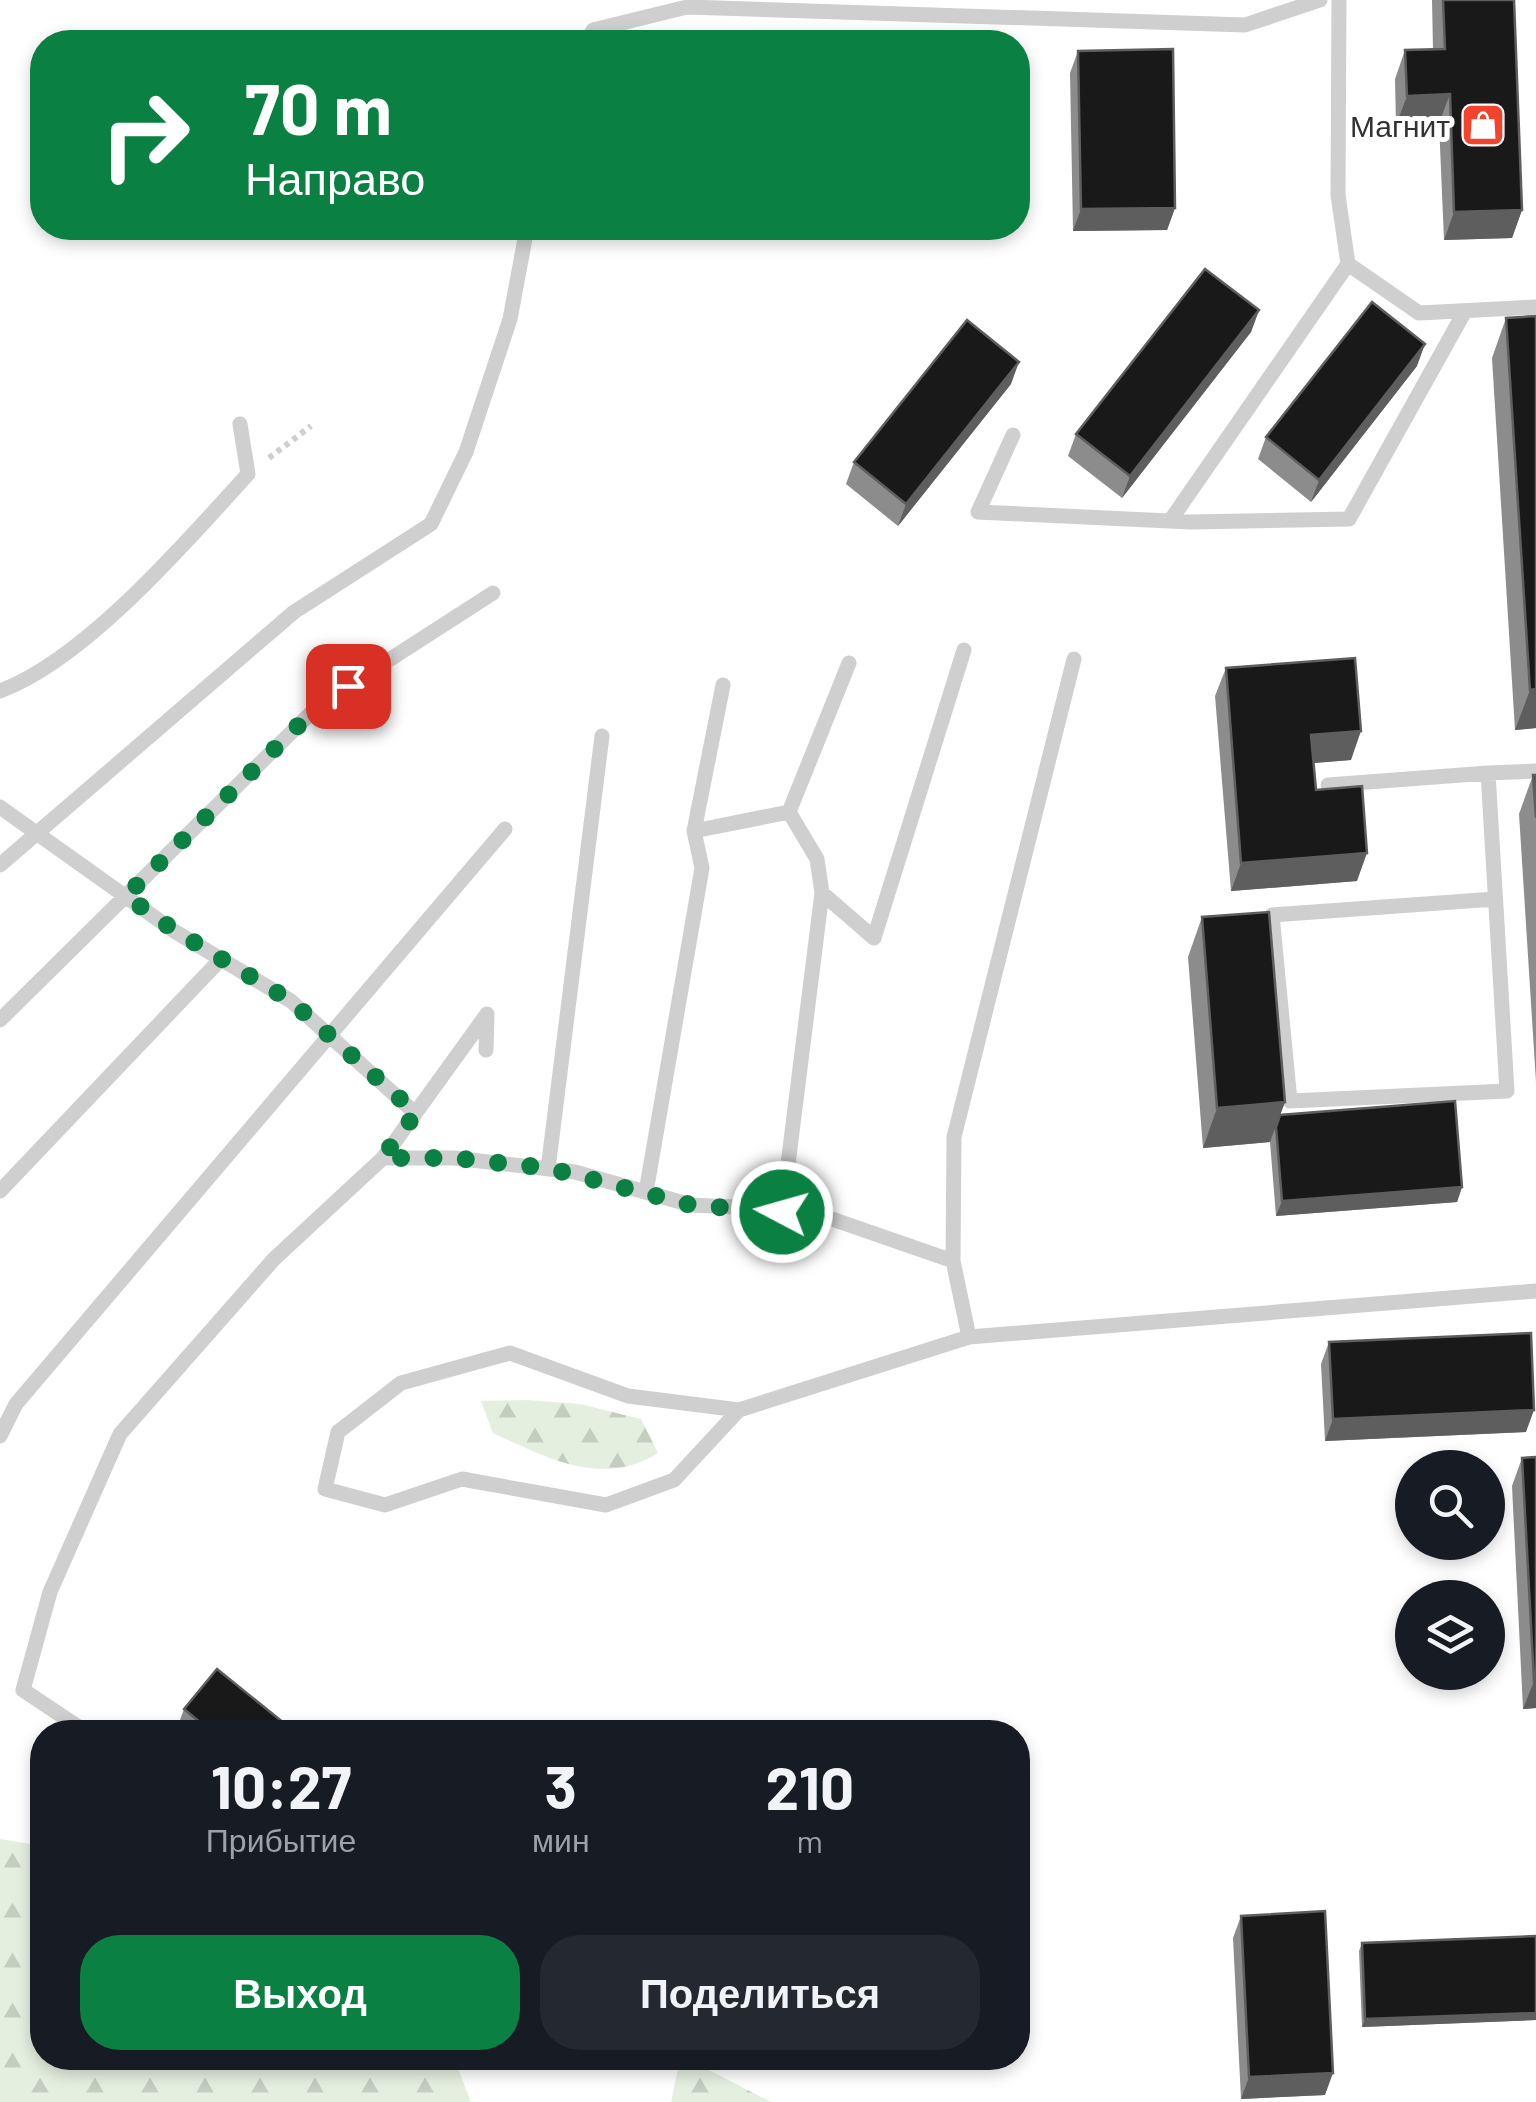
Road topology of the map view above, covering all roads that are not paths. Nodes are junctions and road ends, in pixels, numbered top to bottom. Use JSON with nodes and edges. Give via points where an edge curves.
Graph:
{"nodes":[{"id":1,"x":1320,"y":0,"type":"edge"},
{"id":2,"x":1339,"y":0,"type":"edge"},
{"id":3,"x":593,"y":30,"type":"edge"},
{"id":4,"x":525,"y":240,"type":"edge"},
{"id":5,"x":1348,"y":264,"type":"junction"},
{"id":6,"x":1536,"y":307,"type":"edge"},
{"id":7,"x":1465,"y":310,"type":"junction"},
{"id":8,"x":240,"y":424,"type":"dead end"},
{"id":9,"x":1013,"y":435,"type":"dead end"},
{"id":10,"x":1170,"y":521,"type":"junction"},
{"id":11,"x":493,"y":593,"type":"dead end"},
{"id":12,"x":964,"y":650,"type":"dead end"},
{"id":13,"x":1074,"y":659,"type":"dead end"},
{"id":14,"x":849,"y":662,"type":"dead end"},
{"id":15,"x":723,"y":686,"type":"dead end"},
{"id":16,"x":0,"y":691,"type":"edge"},
{"id":17,"x":602,"y":736,"type":"dead end"},
{"id":18,"x":1536,"y":771,"type":"edge"},
{"id":19,"x":1488,"y":773,"type":"junction"},
{"id":20,"x":1328,"y":785,"type":"edge"},
{"id":21,"x":0,"y":808,"type":"edge"},
{"id":22,"x":789,"y":812,"type":"junction"},
{"id":23,"x":505,"y":829,"type":"dead end"},
{"id":24,"x":37,"y":831,"type":"junction"},
{"id":25,"x":694,"y":831,"type":"junction"},
{"id":26,"x":0,"y":865,"type":"edge"},
{"id":27,"x":822,"y":893,"type":"junction"},
{"id":28,"x":126,"y":896,"type":"junction"},
{"id":29,"x":1496,"y":898,"type":"junction"},
{"id":30,"x":222,"y":960,"type":"junction"},
{"id":31,"x":0,"y":1020,"type":"edge"},
{"id":32,"x":331,"y":1037,"type":"junction"},
{"id":33,"x":486,"y":1050,"type":"dead end"},
{"id":34,"x":416,"y":1113,"type":"junction"},
{"id":35,"x":382,"y":1158,"type":"junction"},
{"id":36,"x":548,"y":1168,"type":"junction"},
{"id":37,"x":0,"y":1191,"type":"edge"},
{"id":38,"x":646,"y":1192,"type":"junction"},
{"id":39,"x":782,"y":1212,"type":"junction"},
{"id":40,"x":953,"y":1260,"type":"junction"},
{"id":41,"x":1536,"y":1292,"type":"edge"},
{"id":42,"x":968,"y":1338,"type":"junction"},
{"id":43,"x":738,"y":1410,"type":"junction"},
{"id":44,"x":0,"y":1436,"type":"edge"},
{"id":45,"x":68,"y":1720,"type":"edge"}],
"edges":[{"from":1,"to":3,"type":"lane","via":[[1245,25],[686,7]]},
{"from":2,"to":5,"type":"lane","via":[[1338,195]]},
{"from":4,"to":24,"type":"lane","via":[[510,319],[466,452],[431,524],[294,612]]},
{"from":5,"to":7,"type":"lane","via":[[1420,313]]},
{"from":5,"to":10,"type":"lane"},
{"from":6,"to":7,"type":"lane"},
{"from":7,"to":10,"type":"lane","via":[[1349,520]]},
{"from":8,"to":16,"type":"lane","via":[[248,474],[85,636]]},
{"from":9,"to":10,"type":"lane","via":[[978,512]]},
{"from":11,"to":28,"type":"lane","via":[[319,705]]},
{"from":12,"to":27,"type":"lane","via":[[874,938]]},
{"from":13,"to":40,"type":"lane","via":[[954,1138]]},
{"from":14,"to":22,"type":"lane"},
{"from":15,"to":25,"type":"lane"},
{"from":17,"to":36,"type":"lane"},
{"from":18,"to":19,"type":"lane"},
{"from":19,"to":20,"type":"lane"},
{"from":19,"to":29,"type":"lane"},
{"from":21,"to":24,"type":"lane"},
{"from":22,"to":25,"type":"lane"},
{"from":22,"to":27,"type":"lane","via":[[818,859]]},
{"from":23,"to":32,"type":"lane"},
{"from":24,"to":26,"type":"lane"},
{"from":24,"to":28,"type":"lane"},
{"from":25,"to":38,"type":"lane","via":[[702,868]]},
{"from":27,"to":39,"type":"lane"},
{"from":28,"to":30,"type":"lane"},
{"from":28,"to":31,"type":"lane"},
{"from":29,"to":29,"type":"lane","via":[[1507,1092],[1290,1101],[1272,915]]},
{"from":30,"to":32,"type":"lane","via":[[291,1001]]},
{"from":30,"to":37,"type":"lane"},
{"from":32,"to":34,"type":"lane"},
{"from":32,"to":44,"type":"lane","via":[[16,1404]]},
{"from":33,"to":34,"type":"lane","via":[[487,1014]]},
{"from":34,"to":35,"type":"lane"},
{"from":35,"to":36,"type":"lane"},
{"from":35,"to":45,"type":"lane","via":[[274,1259],[120,1434],[50,1592],[23,1690]]},
{"from":36,"to":38,"type":"lane"},
{"from":38,"to":39,"type":"lane","via":[[691,1205]]},
{"from":39,"to":40,"type":"lane","via":[[832,1219]]},
{"from":40,"to":42,"type":"lane"},
{"from":41,"to":42,"type":"lane"},
{"from":42,"to":43,"type":"lane"},
{"from":43,"to":43,"type":"lane","via":[[628,1396],[510,1353],[401,1383],[338,1432],[326,1489],[385,1506],[462,1479],[606,1506],[674,1480]]}]}
